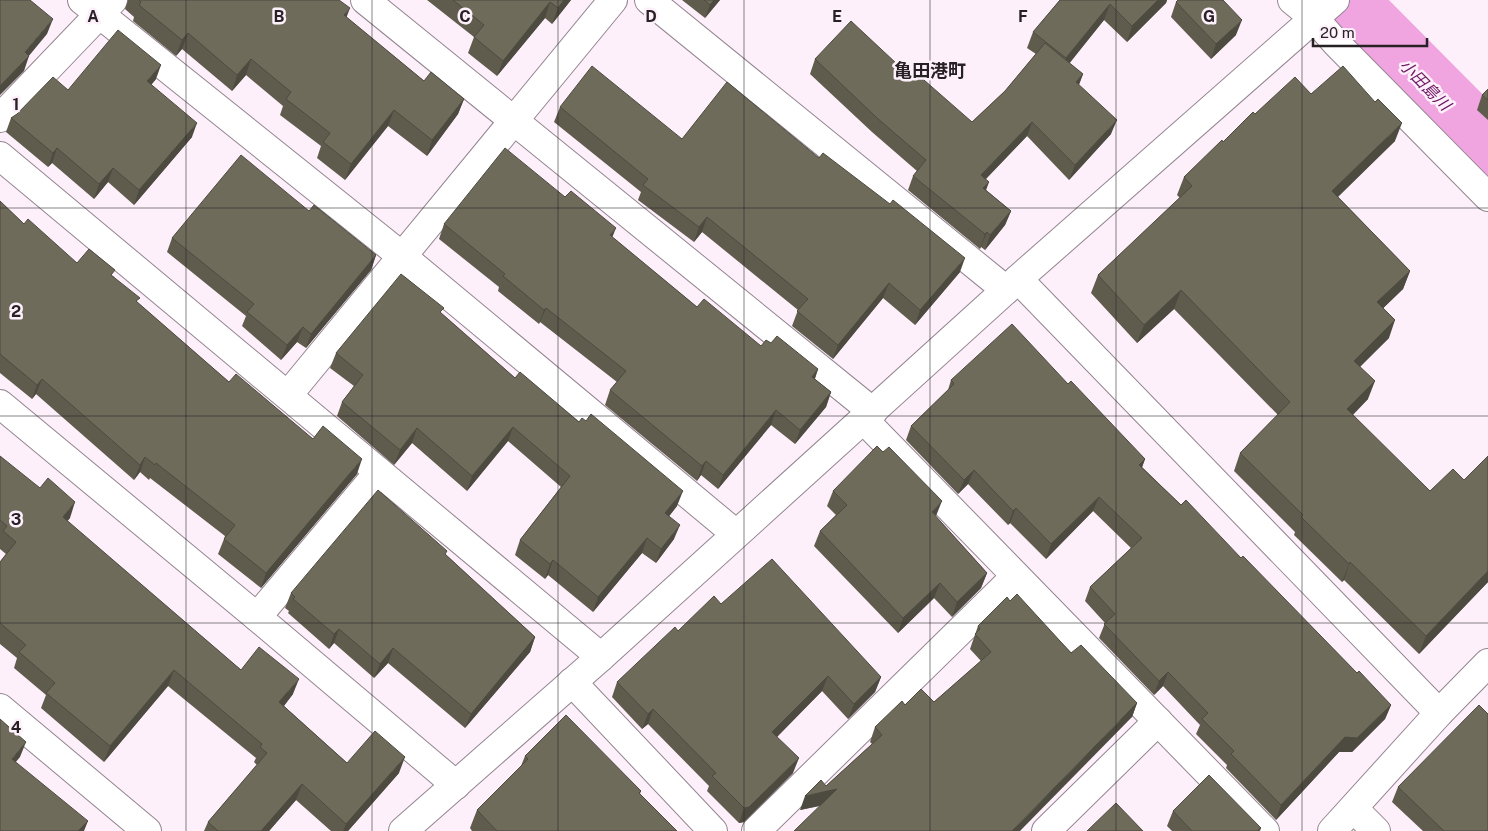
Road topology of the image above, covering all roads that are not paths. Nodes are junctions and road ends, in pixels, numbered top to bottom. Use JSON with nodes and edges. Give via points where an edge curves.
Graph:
{"nodes":[{"id":1,"x":365,"y":0,"type":"edge"},
{"id":2,"x":613,"y":0,"type":"edge"},
{"id":3,"x":649,"y":0,"type":"edge"},
{"id":4,"x":1292,"y":0,"type":"edge"},
{"id":5,"x":98,"y":5,"type":"edge"},
{"id":6,"x":1325,"y":8,"type":"edge"},
{"id":7,"x":0,"y":118,"type":"edge"},
{"id":8,"x":514,"y":121,"type":"junction"},
{"id":9,"x":0,"y":156,"type":"edge"},
{"id":10,"x":1488,"y":197,"type":"edge"},
{"id":11,"x":402,"y":257,"type":"junction"},
{"id":12,"x":1012,"y":285,"type":"junction"},
{"id":13,"x":288,"y":395,"type":"junction"},
{"id":14,"x":0,"y":404,"type":"edge"},
{"id":15,"x":868,"y":416,"type":"junction"},
{"id":16,"x":379,"y":472,"type":"junction"},
{"id":17,"x":736,"y":534,"type":"junction"},
{"id":18,"x":1016,"y":576,"type":"junction"},
{"id":19,"x":257,"y":617,"type":"junction"},
{"id":20,"x":601,"y":657,"type":"junction"},
{"id":21,"x":1486,"y":670,"type":"edge"},
{"id":22,"x":572,"y":682,"type":"junction"},
{"id":23,"x":0,"y":708,"type":"edge"},
{"id":24,"x":1439,"y":713,"type":"junction"},
{"id":25,"x":1158,"y":721,"type":"junction"},
{"id":26,"x":456,"y":785,"type":"junction"},
{"id":27,"x":1354,"y":809,"type":"junction"},
{"id":28,"x":419,"y":826,"type":"edge"},
{"id":29,"x":148,"y":831,"type":"edge"},
{"id":30,"x":713,"y":831,"type":"edge"},
{"id":31,"x":756,"y":831,"type":"edge"},
{"id":32,"x":1046,"y":831,"type":"edge"},
{"id":33,"x":1265,"y":831,"type":"edge"},
{"id":34,"x":1332,"y":831,"type":"edge"},
{"id":35,"x":1376,"y":831,"type":"edge"}],
"edges":[{"from":1,"to":8,"type":"street"},
{"from":2,"to":8,"type":"street"},
{"from":3,"to":12,"type":"street"},
{"from":4,"to":6,"type":"street"},
{"from":5,"to":7,"type":"street"},
{"from":5,"to":11,"type":"street"},
{"from":6,"to":10,"type":"street","via":[[1337,44]]},
{"from":6,"to":12,"type":"street"},
{"from":8,"to":11,"type":"street"},
{"from":8,"to":15,"type":"street"},
{"from":9,"to":13,"type":"street"},
{"from":11,"to":13,"type":"street"},
{"from":11,"to":17,"type":"street"},
{"from":12,"to":15,"type":"street"},
{"from":12,"to":24,"type":"street"},
{"from":13,"to":16,"type":"street"},
{"from":14,"to":19,"type":"street"},
{"from":15,"to":17,"type":"street"},
{"from":15,"to":18,"type":"street"},
{"from":16,"to":19,"type":"street"},
{"from":16,"to":20,"type":"street"},
{"from":17,"to":20,"type":"street"},
{"from":18,"to":25,"type":"street"},
{"from":18,"to":31,"type":"street"},
{"from":19,"to":26,"type":"street"},
{"from":20,"to":22,"type":"street"},
{"from":21,"to":24,"type":"street"},
{"from":22,"to":26,"type":"street"},
{"from":22,"to":30,"type":"street"},
{"from":23,"to":29,"type":"street"},
{"from":24,"to":27,"type":"street"},
{"from":25,"to":32,"type":"street"},
{"from":25,"to":33,"type":"street"},
{"from":26,"to":28,"type":"street"},
{"from":27,"to":34,"type":"street"},
{"from":27,"to":35,"type":"street"}]}
